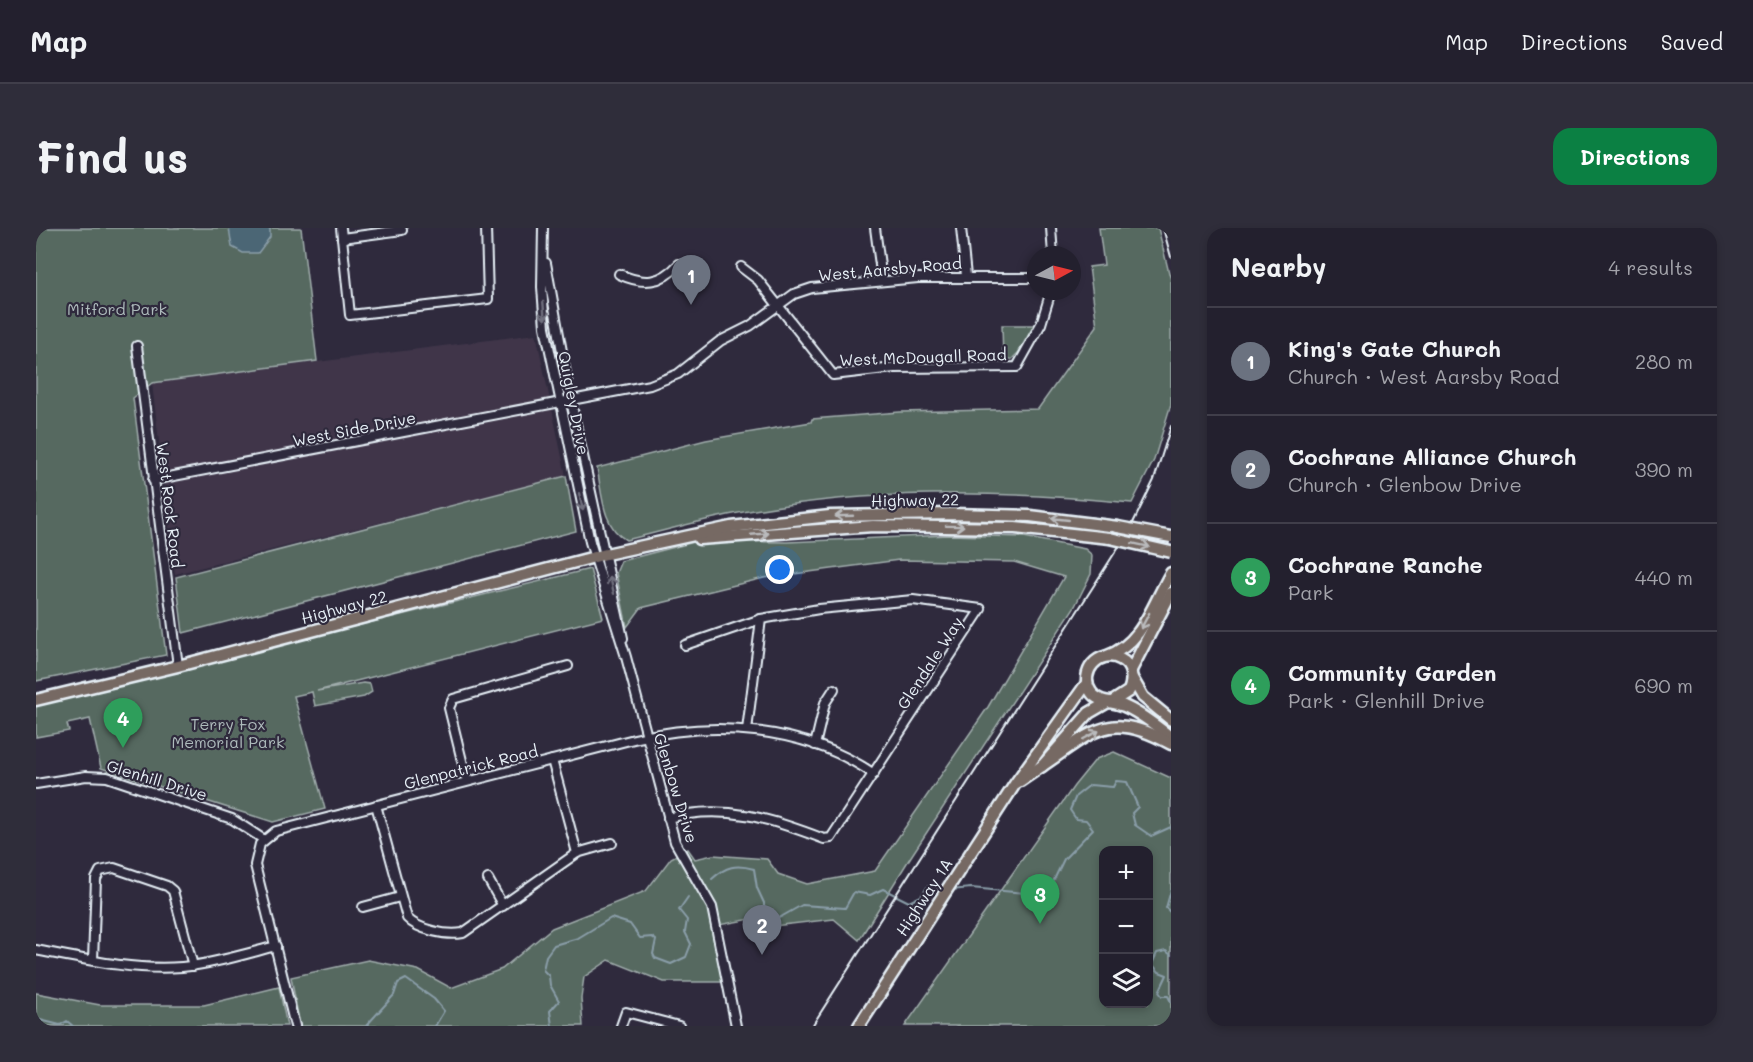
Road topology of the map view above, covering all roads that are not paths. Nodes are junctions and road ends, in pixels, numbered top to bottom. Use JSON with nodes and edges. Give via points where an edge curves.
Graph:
{"nodes":[{"id":1,"x":341,"y":228,"type":"edge"},
{"id":2,"x":486,"y":228,"type":"edge"},
{"id":3,"x":543,"y":228,"type":"edge"},
{"id":4,"x":875,"y":228,"type":"edge"},
{"id":5,"x":961,"y":228,"type":"edge"},
{"id":6,"x":1051,"y":228,"type":"edge"},
{"id":7,"x":402,"y":230,"type":"dead end"},
{"id":8,"x":342,"y":238,"type":"junction"},
{"id":9,"x":1052,"y":246,"type":"edge"},
{"id":10,"x":543,"y":252,"type":"junction"},
{"id":11,"x":679,"y":264,"type":"dead end"},
{"id":12,"x":741,"y":267,"type":"dead end"},
{"id":13,"x":619,"y":274,"type":"dead end"},
{"id":14,"x":966,"y":276,"type":"junction"},
{"id":15,"x":1027,"y":278,"type":"edge"},
{"id":16,"x":882,"y":280,"type":"junction"},
{"id":17,"x":1048,"y":300,"type":"edge"},
{"id":18,"x":779,"y":306,"type":"junction"},
{"id":19,"x":137,"y":346,"type":"dead end"},
{"id":20,"x":571,"y":401,"type":"junction"},
{"id":21,"x":559,"y":403,"type":"junction"},
{"id":22,"x":153,"y":480,"type":"junction"},
{"id":23,"x":1171,"y":537,"type":"edge"},
{"id":24,"x":660,"y":542,"type":"junction"},
{"id":25,"x":1171,"y":552,"type":"edge"},
{"id":26,"x":606,"y":554,"type":"junction"},
{"id":27,"x":594,"y":557,"type":"junction"},
{"id":28,"x":1171,"y":573,"type":"edge"},
{"id":29,"x":1171,"y":593,"type":"edge"},
{"id":30,"x":761,"y":619,"type":"junction"},
{"id":31,"x":685,"y":645,"type":"dead end"},
{"id":32,"x":1105,"y":656,"type":"junction"},
{"id":33,"x":626,"y":657,"type":"junction"},
{"id":34,"x":178,"y":666,"type":"junction"},
{"id":35,"x":568,"y":666,"type":"dead end"},
{"id":36,"x":1131,"y":674,"type":"junction"},
{"id":37,"x":1087,"y":683,"type":"junction"},
{"id":38,"x":834,"y":689,"type":"dead end"},
{"id":39,"x":36,"y":700,"type":"edge"},
{"id":40,"x":1110,"y":702,"type":"junction"},
{"id":41,"x":1171,"y":720,"type":"edge"},
{"id":42,"x":747,"y":730,"type":"junction"},
{"id":43,"x":646,"y":736,"type":"junction"},
{"id":44,"x":1171,"y":737,"type":"edge"},
{"id":45,"x":1171,"y":744,"type":"edge"},
{"id":46,"x":815,"y":745,"type":"junction"},
{"id":47,"x":552,"y":760,"type":"junction"},
{"id":48,"x":1042,"y":766,"type":"junction"},
{"id":49,"x":874,"y":774,"type":"junction"},
{"id":50,"x":467,"y":781,"type":"junction"},
{"id":51,"x":36,"y":784,"type":"edge"},
{"id":52,"x":1015,"y":784,"type":"junction"},
{"id":53,"x":376,"y":805,"type":"junction"},
{"id":54,"x":668,"y":818,"type":"junction"},
{"id":55,"x":263,"y":840,"type":"junction"},
{"id":56,"x":612,"y":843,"type":"dead end"},
{"id":57,"x":576,"y":853,"type":"junction"},
{"id":58,"x":488,"y":879,"type":"dead end"},
{"id":59,"x":400,"y":897,"type":"junction"},
{"id":60,"x":503,"y":906,"type":"junction"},
{"id":61,"x":363,"y":907,"type":"dead end"},
{"id":62,"x":276,"y":946,"type":"junction"},
{"id":63,"x":36,"y":950,"type":"edge"},
{"id":64,"x":93,"y":960,"type":"junction"},
{"id":65,"x":193,"y":966,"type":"junction"},
{"id":66,"x":295,"y":1026,"type":"edge"},
{"id":67,"x":621,"y":1026,"type":"edge"},
{"id":68,"x":678,"y":1026,"type":"edge"},
{"id":69,"x":736,"y":1026,"type":"edge"},
{"id":70,"x":860,"y":1026,"type":"edge"}],
"edges":[{"from":1,"to":8,"type":"street"},
{"from":2,"to":8,"type":"street","via":[[488,299],[350,315]]},
{"from":3,"to":10,"type":"street","name":"Quigley Drive"},
{"from":4,"to":16,"type":"street"},
{"from":5,"to":14,"type":"street"},
{"from":6,"to":9,"type":"street"},
{"from":7,"to":8,"type":"street"},
{"from":10,"to":20,"type":"street","name":"Quigley Drive"},
{"from":10,"to":21,"type":"street","name":"Quigley Drive","one_way":true,"via":[[544,317]]},
{"from":11,"to":13,"type":"street","via":[[669,274],[648,282]]},
{"from":12,"to":18,"type":"street","via":[[758,280]]},
{"from":14,"to":15,"type":"street","name":"West Aarsby Road"},
{"from":14,"to":16,"type":"street","name":"West Aarsby Road"},
{"from":16,"to":18,"type":"street","name":"West Aarsby Road","via":[[812,288],[794,294]]},
{"from":17,"to":18,"type":"street","name":"West McDougall Road","via":[[1041,324],[1017,367],[894,368],[833,375]]},
{"from":18,"to":20,"type":"street","name":"West Aarsby Road","via":[[720,341],[678,374],[650,385]]},
{"from":19,"to":22,"type":"street","name":"West Rock Road"},
{"from":20,"to":21,"type":"street","name":"West Aarsby Road"},
{"from":20,"to":26,"type":"street","name":"Quigley Drive"},
{"from":21,"to":22,"type":"street","name":"West Side Drive"},
{"from":21,"to":27,"type":"street","name":"Quigley Drive","one_way":true},
{"from":22,"to":34,"type":"street","name":"West Rock Road"},
{"from":23,"to":24,"type":"main road","name":"Highway 22","one_way":true,"bridge":true,"via":[[1008,515],[830,516],[761,522]]},
{"from":24,"to":25,"type":"main road","name":"Highway 22","one_way":true,"bridge":true,"via":[[873,526],[1015,528],[1110,538]]},
{"from":24,"to":26,"type":"main road","name":"Highway 22"},
{"from":26,"to":27,"type":"main road","name":"Highway 22"},
{"from":33,"to":26,"type":"street","name":"Glenbow Drive","one_way":true},
{"from":27,"to":33,"type":"street","name":"Glenbow Drive"},
{"from":27,"to":34,"type":"main road","name":"Highway 22"},
{"from":28,"to":32,"type":"main road","one_way":true,"via":[[1137,635],[1123,650]]},
{"from":29,"to":36,"type":"main road"},
{"from":30,"to":31,"type":"street"},
{"from":30,"to":42,"type":"street"},
{"from":30,"to":49,"type":"street","name":"Glendale Way","via":[[913,600],[981,609]]},
{"from":32,"to":36,"type":"main road","via":[[1120,659]]},
{"from":32,"to":37,"type":"main road","via":[[1089,669]]},
{"from":33,"to":43,"type":"street","name":"Glenbow Drive"},
{"from":34,"to":39,"type":"main road","name":"Highway 22"},
{"from":35,"to":50,"type":"street","via":[[453,699],[450,712]]},
{"from":36,"to":40,"type":"main road","via":[[1129,691]]},
{"from":36,"to":41,"type":"main road","via":[[1143,697]]},
{"from":37,"to":40,"type":"main road","via":[[1094,696]]},
{"from":37,"to":52,"type":"main road","name":"Highway 1A"},
{"from":38,"to":46,"type":"street","via":[[825,703]]},
{"from":40,"to":44,"type":"main road","via":[[1136,712]]},
{"from":40,"to":48,"type":"main road","name":"Highway 1A","via":[[1081,720]]},
{"from":42,"to":43,"type":"street","name":"Glenpatrick Road","via":[[702,728]]},
{"from":42,"to":46,"type":"street","name":"Glenpatrick Road"},
{"from":43,"to":47,"type":"street","name":"Glenpatrick Road"},
{"from":43,"to":54,"type":"street","name":"Glenbow Drive"},
{"from":48,"to":45,"type":"main road","one_way":true,"via":[[1086,736],[1110,726],[1135,726]]},
{"from":46,"to":49,"type":"street","name":"Glenpatrick Road"},
{"from":47,"to":50,"type":"street","name":"Glenpatrick Road"},
{"from":47,"to":57,"type":"street"},
{"from":48,"to":52,"type":"main road","name":"Highway 1A"},
{"from":49,"to":54,"type":"street","name":"Glendale Way","via":[[834,835],[826,840],[776,820],[742,813],[700,812]]},
{"from":50,"to":53,"type":"street","name":"Glenpatrick Road"},
{"from":51,"to":55,"type":"street","name":"Glenhill Drive","via":[[86,776],[108,777],[232,819]]},
{"from":52,"to":70,"type":"main road","name":"Highway 1A"},
{"from":53,"to":55,"type":"street","name":"Glenpatrick Road","via":[[276,831]]},
{"from":53,"to":59,"type":"street"},
{"from":54,"to":69,"type":"street","name":"Glenbow Drive","via":[[675,842],[712,907]]},
{"from":55,"to":62,"type":"street","via":[[256,853],[256,870]]},
{"from":56,"to":57,"type":"street"},
{"from":57,"to":60,"type":"street"},
{"from":58,"to":60,"type":"street"},
{"from":59,"to":60,"type":"street","via":[[412,923],[453,934],[467,932]]},
{"from":59,"to":61,"type":"street"},
{"from":62,"to":65,"type":"street"},
{"from":62,"to":66,"type":"street"},
{"from":63,"to":64,"type":"street"},
{"from":64,"to":65,"type":"street","via":[[156,968]]},
{"from":64,"to":65,"type":"street","via":[[96,879],[100,871],[110,867],[173,891]]},
{"from":67,"to":68,"type":"street","via":[[626,1012]]}]}
